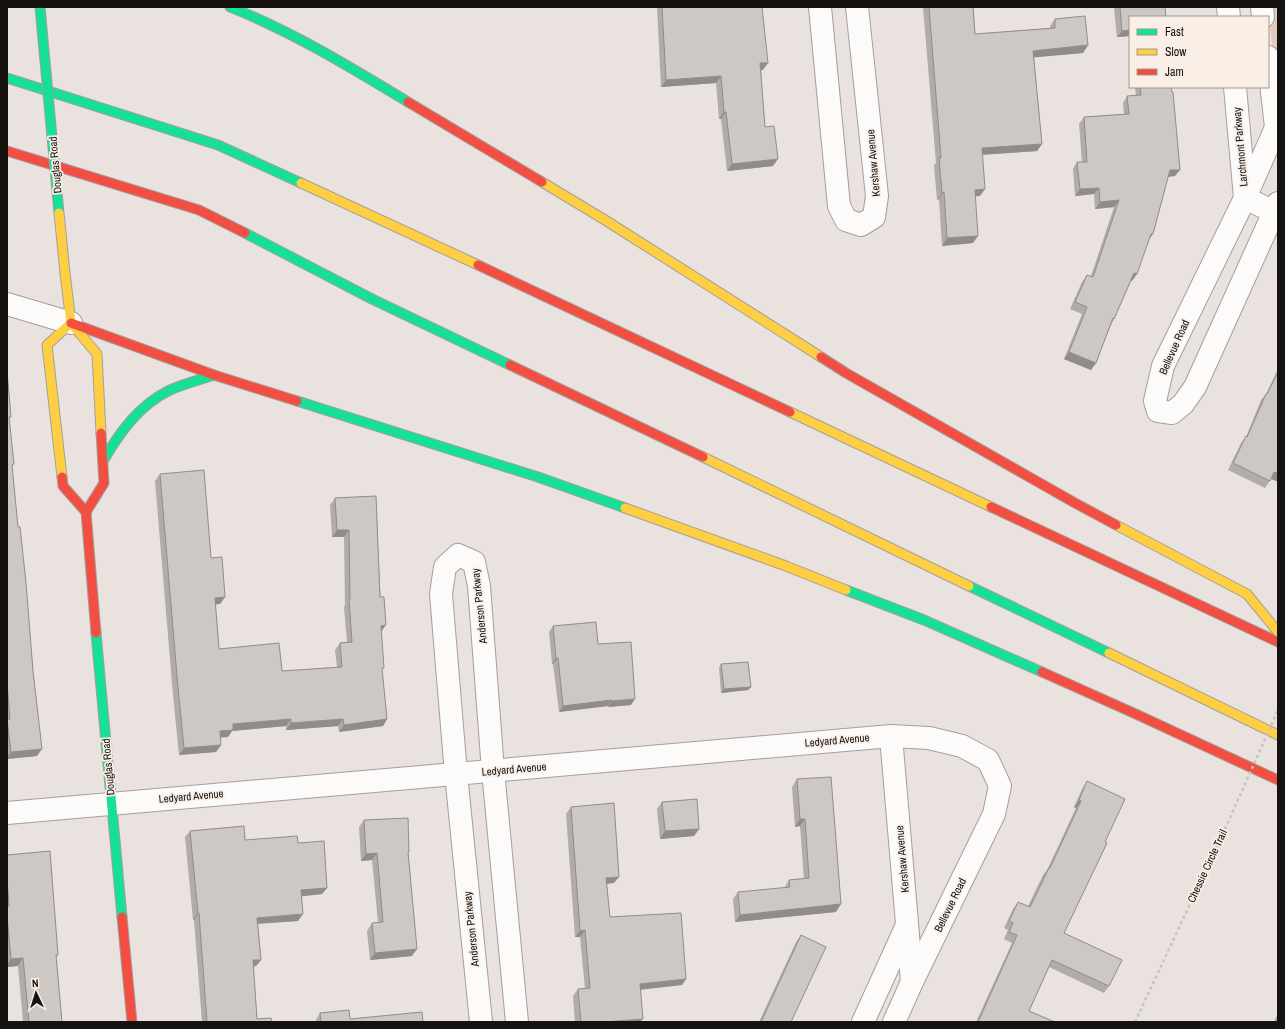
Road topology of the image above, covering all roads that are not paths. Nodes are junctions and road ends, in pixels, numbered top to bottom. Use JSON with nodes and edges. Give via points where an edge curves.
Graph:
{"nodes":[{"id":1,"x":40,"y":7,"type":"edge"},
{"id":2,"x":230,"y":7,"type":"edge"},
{"id":3,"x":820,"y":7,"type":"edge"},
{"id":4,"x":857,"y":7,"type":"edge"},
{"id":5,"x":1269,"y":65,"type":"edge"},
{"id":6,"x":7,"y":78,"type":"edge"},
{"id":7,"x":1235,"y":88,"type":"edge"},
{"id":8,"x":1277,"y":126,"type":"edge"},
{"id":9,"x":7,"y":151,"type":"edge"},
{"id":10,"x":1244,"y":198,"type":"junction"},
{"id":11,"x":1276,"y":207,"type":"edge"},
{"id":12,"x":7,"y":304,"type":"edge"},
{"id":13,"x":71,"y":323,"type":"junction"},
{"id":14,"x":214,"y":375,"type":"junction"},
{"id":15,"x":103,"y":461,"type":"junction"},
{"id":16,"x":86,"y":512,"type":"junction"},
{"id":17,"x":1278,"y":632,"type":"edge"},
{"id":18,"x":1278,"y":642,"type":"edge"},
{"id":19,"x":1278,"y":735,"type":"edge"},
{"id":20,"x":892,"y":736,"type":"junction"},
{"id":21,"x":494,"y":770,"type":"junction"},
{"id":22,"x":456,"y":774,"type":"junction"},
{"id":23,"x":1278,"y":780,"type":"edge"},
{"id":24,"x":1000,"y":786,"type":"joint"},
{"id":25,"x":111,"y":803,"type":"junction"},
{"id":26,"x":7,"y":813,"type":"edge"},
{"id":27,"x":907,"y":924,"type":"junction"},
{"id":28,"x":912,"y":982,"type":"junction"},
{"id":29,"x":132,"y":1022,"type":"edge"},
{"id":30,"x":481,"y":1022,"type":"edge"},
{"id":31,"x":517,"y":1022,"type":"edge"},
{"id":32,"x":863,"y":1022,"type":"edge"},
{"id":33,"x":894,"y":1022,"type":"edge"}],
"edges":[{"from":1,"to":13,"type":"main road","name":"Douglas Road","bridge":true},
{"from":2,"to":17,"type":"main road","via":[[329,54],[605,220],[846,373],[1075,503],[1247,594]]},
{"from":3,"to":4,"type":"street","name":"Kershaw Avenue","via":[[839,206],[846,220],[861,226],[874,217],[877,196]]},
{"from":5,"to":8,"type":"street"},
{"from":6,"to":18,"type":"main road","via":[[218,145]]},
{"from":7,"to":10,"type":"street","name":"Larchmont Parkway"},
{"from":8,"to":10,"type":"street","name":"Bellevue Road"},
{"from":9,"to":19,"type":"main road","via":[[199,210],[372,299]]},
{"from":10,"to":11,"type":"street","name":"Larchmont Parkway"},
{"from":10,"to":11,"type":"street","name":"Bellevue Road","via":[[1163,366],[1155,401],[1158,411],[1172,414],[1195,387]]},
{"from":12,"to":13,"type":"street"},
{"from":13,"to":14,"type":"main road"},
{"from":13,"to":15,"type":"main road","via":[[97,354]]},
{"from":13,"to":16,"type":"main road","via":[[47,345],[63,486]]},
{"from":14,"to":15,"type":"main road","via":[[164,393],[146,405],[118,436]]},
{"from":14,"to":23,"type":"main road","via":[[538,477],[786,566],[924,620]]},
{"from":15,"to":16,"type":"main road","via":[[104,483]]},
{"from":16,"to":25,"type":"main road","name":"Douglas Road"},
{"from":20,"to":21,"type":"street","name":"Ledyard Avenue"},
{"from":20,"to":24,"type":"street","name":"Ledyard Avenue","via":[[929,738],[962,746],[988,760]]},
{"from":20,"to":27,"type":"street","name":"Kershaw Avenue"},
{"from":21,"to":22,"type":"street","name":"Ledyard Avenue"},
{"from":21,"to":22,"type":"street","name":"Anderson Parkway","via":[[479,586],[474,562],[458,554],[445,567],[441,594]]},
{"from":21,"to":31,"type":"street","name":"Anderson Parkway"},
{"from":22,"to":25,"type":"street","name":"Ledyard Avenue"},
{"from":22,"to":30,"type":"street","name":"Anderson Parkway"},
{"from":24,"to":28,"type":"street","name":"Bellevue Road","via":[[994,814]]},
{"from":25,"to":26,"type":"street","name":"Ledyard Avenue"},
{"from":25,"to":29,"type":"main road","name":"Douglas Road"},
{"from":27,"to":28,"type":"street","name":"Kershaw Avenue"},
{"from":27,"to":32,"type":"street"},
{"from":28,"to":33,"type":"street","name":"Bellevue Road"}]}
